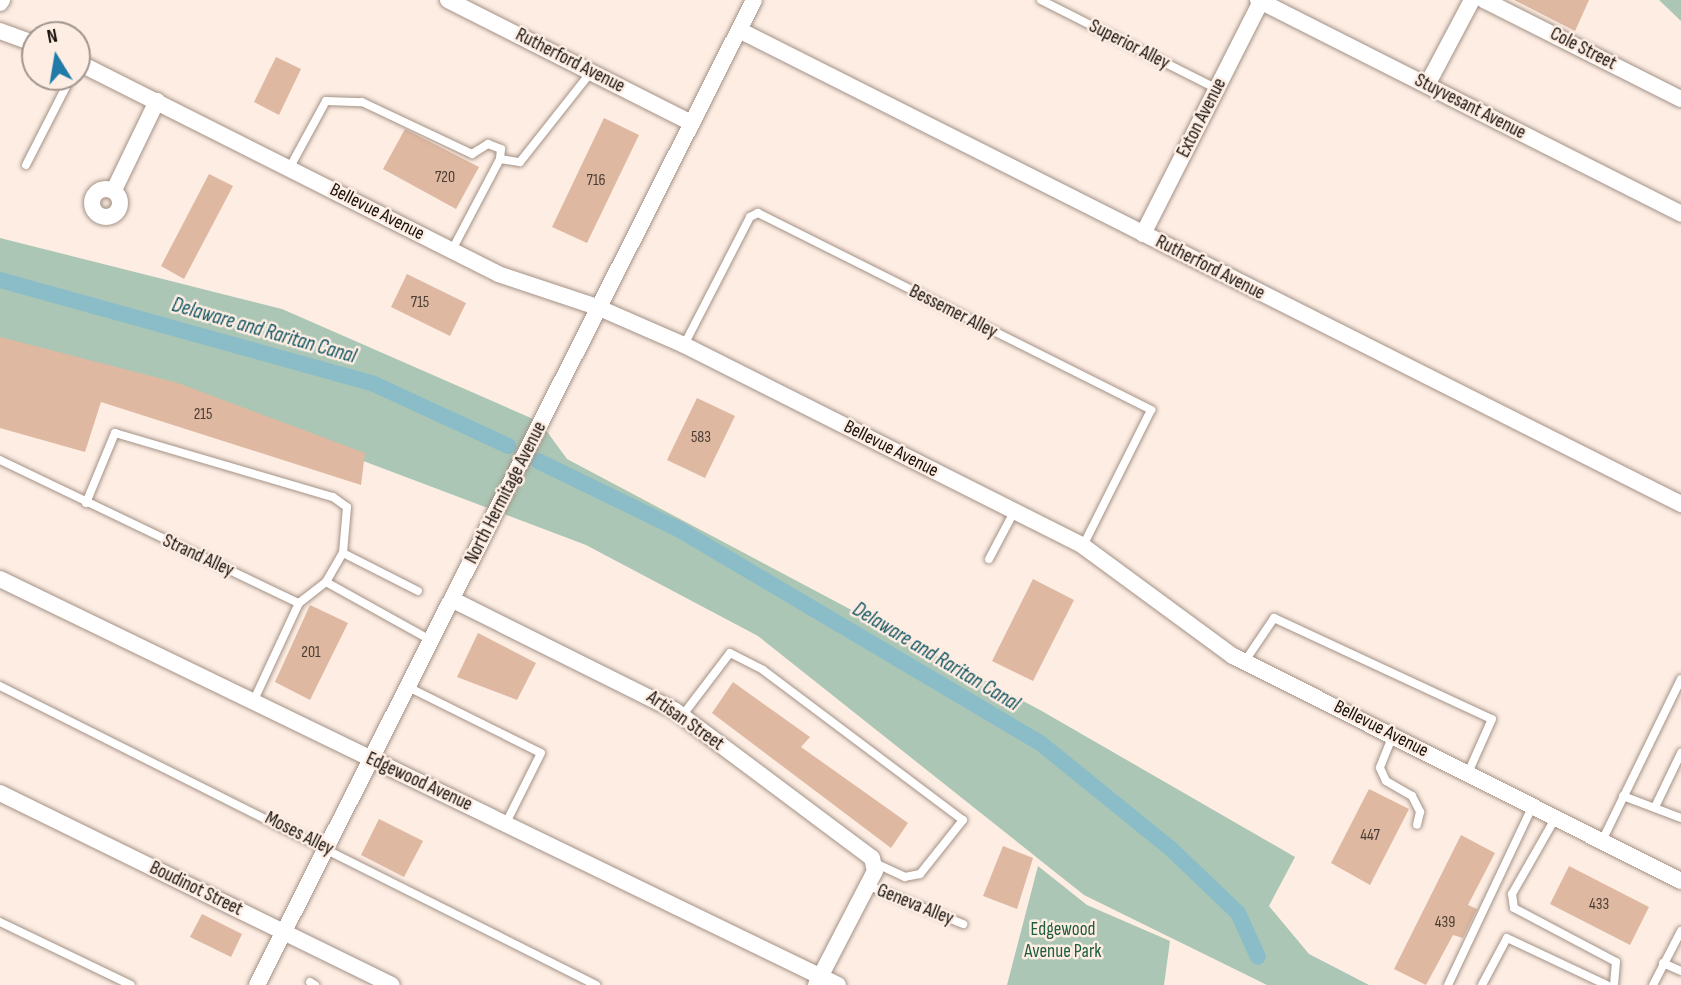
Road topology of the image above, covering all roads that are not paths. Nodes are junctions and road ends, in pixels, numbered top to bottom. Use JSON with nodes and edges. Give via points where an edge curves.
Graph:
{"nodes":[{"id":1,"x":448,"y":0,"type":"edge"},
{"id":2,"x":754,"y":0,"type":"edge"},
{"id":3,"x":1041,"y":0,"type":"edge"},
{"id":4,"x":1472,"y":0,"type":"edge"},
{"id":5,"x":1484,"y":0,"type":"edge"},
{"id":6,"x":1265,"y":2,"type":"edge"},
{"id":7,"x":739,"y":30,"type":"junction"},
{"id":8,"x":0,"y":31,"type":"edge"},
{"id":9,"x":21,"y":39,"type":"edge"},
{"id":10,"x":592,"y":72,"type":"junction"},
{"id":11,"x":91,"y":73,"type":"edge"},
{"id":12,"x":1427,"y":85,"type":"junction"},
{"id":13,"x":1217,"y":89,"type":"junction"},
{"id":14,"x":64,"y":91,"type":"edge"},
{"id":15,"x":1681,"y":99,"type":"edge"},
{"id":16,"x":157,"y":101,"type":"junction"},
{"id":17,"x":692,"y":124,"type":"junction"},
{"id":18,"x":500,"y":159,"type":"junction"},
{"id":19,"x":26,"y":165,"type":"dead end"},
{"id":20,"x":290,"y":167,"type":"junction"},
{"id":21,"x":114,"y":190,"type":"dead end"},
{"id":22,"x":1681,"y":214,"type":"edge"},
{"id":23,"x":1143,"y":234,"type":"junction"},
{"id":24,"x":452,"y":250,"type":"junction"},
{"id":25,"x":597,"y":307,"type":"junction"},
{"id":26,"x":684,"y":345,"type":"junction"},
{"id":27,"x":0,"y":460,"type":"edge"},
{"id":28,"x":86,"y":503,"type":"junction"},
{"id":29,"x":1681,"y":504,"type":"edge"},
{"id":30,"x":1014,"y":512,"type":"junction"},
{"id":31,"x":1083,"y":546,"type":"junction"},
{"id":32,"x":343,"y":553,"type":"junction"},
{"id":33,"x":989,"y":559,"type":"dead end"},
{"id":34,"x":0,"y":579,"type":"edge"},
{"id":35,"x":326,"y":582,"type":"junction"},
{"id":36,"x":418,"y":591,"type":"dead end"},
{"id":37,"x":453,"y":600,"type":"junction"},
{"id":38,"x":299,"y":603,"type":"junction"},
{"id":39,"x":432,"y":641,"type":"junction"},
{"id":40,"x":1245,"y":662,"type":"junction"},
{"id":41,"x":1681,"y":679,"type":"edge"},
{"id":42,"x":0,"y":686,"type":"edge"},
{"id":43,"x":408,"y":687,"type":"junction"},
{"id":44,"x":253,"y":702,"type":"junction"},
{"id":45,"x":682,"y":716,"type":"junction"},
{"id":46,"x":1392,"y":735,"type":"junction"},
{"id":47,"x":1681,"y":752,"type":"edge"},
{"id":48,"x":371,"y":760,"type":"junction"},
{"id":49,"x":1468,"y":773,"type":"junction"},
{"id":50,"x":0,"y":793,"type":"edge"},
{"id":51,"x":1623,"y":796,"type":"junction"},
{"id":52,"x":1656,"y":805,"type":"junction"},
{"id":53,"x":1533,"y":806,"type":"junction"},
{"id":54,"x":1556,"y":817,"type":"junction"},
{"id":55,"x":1681,"y":818,"type":"edge"},
{"id":56,"x":506,"y":823,"type":"junction"},
{"id":57,"x":1417,"y":825,"type":"dead end"},
{"id":58,"x":1601,"y":841,"type":"junction"},
{"id":59,"x":326,"y":848,"type":"junction"},
{"id":60,"x":875,"y":863,"type":"junction"},
{"id":61,"x":1681,"y":881,"type":"edge"},
{"id":62,"x":867,"y":885,"type":"junction"},
{"id":63,"x":0,"y":922,"type":"edge"},
{"id":64,"x":963,"y":924,"type":"dead end"},
{"id":65,"x":284,"y":931,"type":"junction"},
{"id":66,"x":1681,"y":931,"type":"edge"},
{"id":67,"x":1663,"y":963,"type":"junction"},
{"id":68,"x":1681,"y":971,"type":"edge"},
{"id":69,"x":817,"y":982,"type":"edge"},
{"id":70,"x":131,"y":985,"type":"edge"},
{"id":71,"x":257,"y":985,"type":"edge"},
{"id":72,"x":392,"y":985,"type":"edge"},
{"id":73,"x":596,"y":985,"type":"edge"},
{"id":74,"x":838,"y":985,"type":"edge"},
{"id":75,"x":1448,"y":985,"type":"edge"},
{"id":76,"x":1482,"y":985,"type":"edge"},
{"id":77,"x":1607,"y":985,"type":"edge"},
{"id":78,"x":1614,"y":985,"type":"edge"},
{"id":79,"x":1653,"y":985,"type":"edge"}],
"edges":[{"from":1,"to":10,"type":"street","name":"Rutherford Avenue"},
{"from":2,"to":7,"type":"street","name":"North Hermitage Avenue"},
{"from":3,"to":13,"type":"lane","name":"Superior Alley"},
{"from":4,"to":12,"type":"street"},
{"from":5,"to":15,"type":"street","name":"Cole Street"},
{"from":6,"to":12,"type":"street","name":"Stuyvesant Avenue"},
{"from":6,"to":13,"type":"street","name":"Exton Avenue"},
{"from":7,"to":17,"type":"street","name":"North Hermitage Avenue"},
{"from":7,"to":23,"type":"street","name":"Rutherford Avenue"},
{"from":8,"to":9,"type":"street"},
{"from":10,"to":17,"type":"street","name":"Rutherford Avenue"},
{"from":10,"to":18,"type":"lane","via":[[528,157]]},
{"from":11,"to":16,"type":"street","name":"Bellevue Avenue"},
{"from":12,"to":22,"type":"street","name":"Stuyvesant Avenue"},
{"from":13,"to":23,"type":"street","name":"Exton Avenue"},
{"from":14,"to":19,"type":"lane"},
{"from":16,"to":20,"type":"street","name":"Bellevue Avenue"},
{"from":16,"to":21,"type":"street"},
{"from":17,"to":25,"type":"street","name":"North Hermitage Avenue"},
{"from":18,"to":20,"type":"lane","via":[[501,149],[495,146],[472,154],[362,102],[326,101]]},
{"from":18,"to":24,"type":"lane"},
{"from":20,"to":24,"type":"street","name":"Bellevue Avenue"},
{"from":23,"to":29,"type":"street","name":"Rutherford Avenue"},
{"from":24,"to":25,"type":"street","name":"Bellevue Avenue","via":[[527,286]]},
{"from":25,"to":26,"type":"street","name":"Bellevue Avenue"},
{"from":25,"to":37,"type":"street","name":"North Hermitage Avenue"},
{"from":26,"to":30,"type":"street","name":"Bellevue Avenue"},
{"from":26,"to":31,"type":"lane","name":"Bessemer Alley","via":[[750,217],[758,213],[1151,410]]},
{"from":27,"to":28,"type":"lane","name":"Strand Alley"},
{"from":28,"to":32,"type":"lane","via":[[115,433],[333,497],[347,507]]},
{"from":28,"to":38,"type":"lane","name":"Strand Alley"},
{"from":30,"to":31,"type":"street","name":"Bellevue Avenue"},
{"from":30,"to":33,"type":"lane"},
{"from":31,"to":40,"type":"street","name":"Bellevue Avenue","via":[[1181,623]]},
{"from":32,"to":35,"type":"lane"},
{"from":32,"to":36,"type":"lane"},
{"from":34,"to":44,"type":"street","name":"Edgewood Avenue"},
{"from":35,"to":38,"type":"lane"},
{"from":35,"to":39,"type":"lane"},
{"from":37,"to":39,"type":"street","name":"North Hermitage Avenue"},
{"from":37,"to":45,"type":"street","name":"Artisan Street"},
{"from":38,"to":44,"type":"lane"},
{"from":39,"to":43,"type":"street","name":"North Hermitage Avenue"},
{"from":40,"to":46,"type":"street","name":"Bellevue Avenue"},
{"from":40,"to":49,"type":"lane","via":[[1274,618],[1492,719]]},
{"from":41,"to":51,"type":"lane"},
{"from":42,"to":59,"type":"lane","name":"Moses Alley"},
{"from":43,"to":48,"type":"street","name":"North Hermitage Avenue"},
{"from":43,"to":56,"type":"lane","via":[[541,753]]},
{"from":44,"to":48,"type":"street","name":"Edgewood Avenue"},
{"from":45,"to":60,"type":"street","name":"Artisan Street"},
{"from":45,"to":60,"type":"lane","via":[[730,653],[763,670],[962,820],[920,874],[905,877]]},
{"from":46,"to":49,"type":"street","name":"Bellevue Avenue"},
{"from":46,"to":57,"type":"lane","via":[[1380,768],[1387,781],[1412,796],[1420,811]]},
{"from":47,"to":52,"type":"lane"},
{"from":48,"to":56,"type":"street","name":"Edgewood Avenue"},
{"from":48,"to":59,"type":"street","name":"North Hermitage Avenue"},
{"from":49,"to":53,"type":"street","name":"Bellevue Avenue"},
{"from":50,"to":65,"type":"street","name":"Boudinot Street"},
{"from":51,"to":52,"type":"lane"},
{"from":51,"to":58,"type":"lane"},
{"from":52,"to":55,"type":"lane"},
{"from":53,"to":54,"type":"street","name":"Bellevue Avenue"},
{"from":53,"to":75,"type":"lane"},
{"from":54,"to":58,"type":"street","name":"Bellevue Avenue"},
{"from":54,"to":78,"type":"lane","via":[[1513,894],[1514,908],[1616,962]]},
{"from":56,"to":69,"type":"street","name":"Edgewood Avenue"},
{"from":58,"to":61,"type":"street","name":"Bellevue Avenue"},
{"from":59,"to":65,"type":"street","name":"North Hermitage Avenue"},
{"from":59,"to":73,"type":"lane","name":"Moses Alley"},
{"from":60,"to":62,"type":"street"},
{"from":62,"to":64,"type":"lane","name":"Geneva Alley"},
{"from":62,"to":69,"type":"street"},
{"from":63,"to":70,"type":"lane"},
{"from":65,"to":71,"type":"street","name":"North Hermitage Avenue"},
{"from":65,"to":72,"type":"street","name":"Boudinot Street"},
{"from":66,"to":67,"type":"lane"},
{"from":67,"to":68,"type":"lane"},
{"from":67,"to":79,"type":"lane"},
{"from":69,"to":74,"type":"street","name":"Edgewood Avenue"},
{"from":76,"to":77,"type":"lane","via":[[1507,937]]}]}
